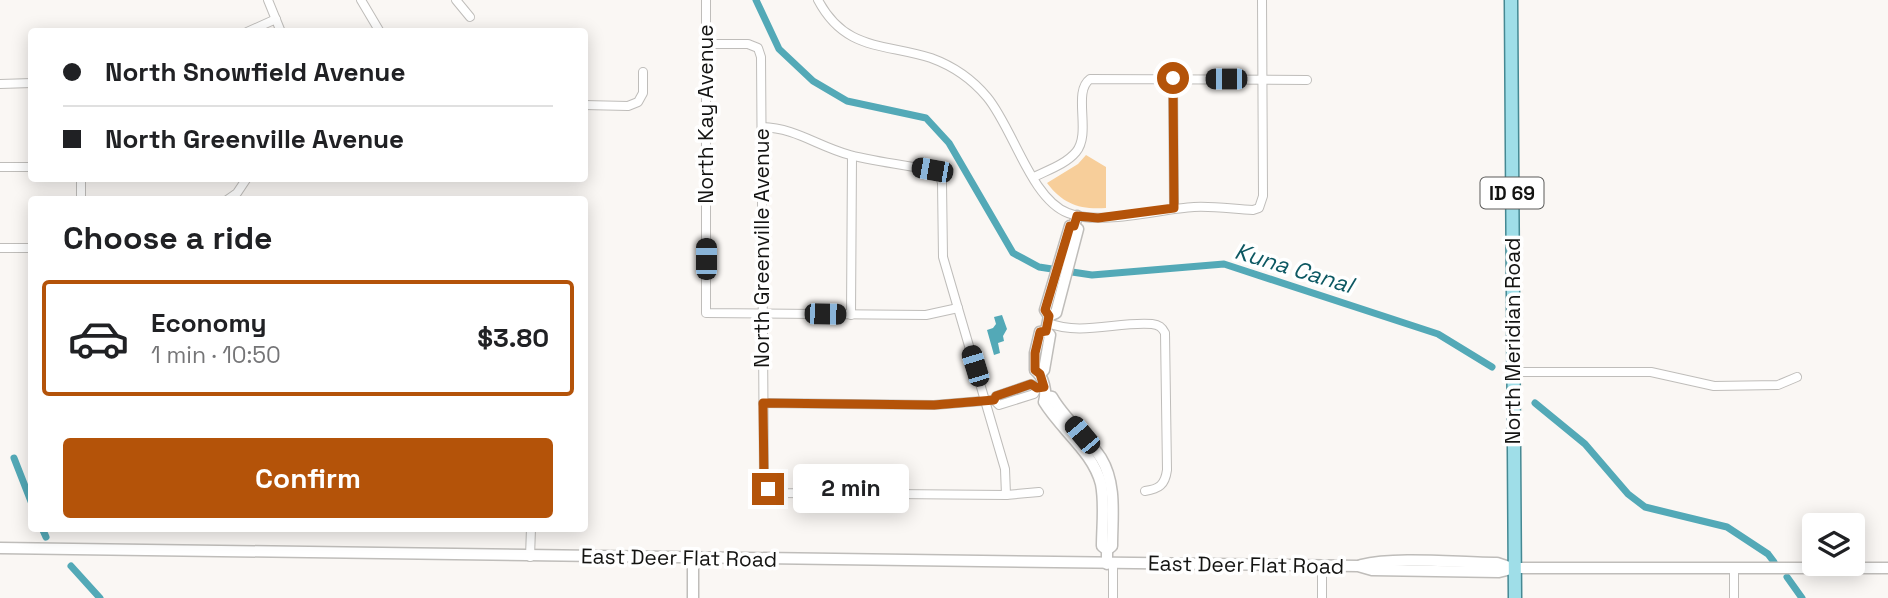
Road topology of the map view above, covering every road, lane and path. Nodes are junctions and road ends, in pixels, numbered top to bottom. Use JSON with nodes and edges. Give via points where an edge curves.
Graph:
{"nodes":[{"id":1,"x":268,"y":0,"type":"edge"},
{"id":2,"x":361,"y":0,"type":"edge"},
{"id":3,"x":456,"y":0,"type":"edge"},
{"id":4,"x":706,"y":0,"type":"edge"},
{"id":5,"x":1262,"y":0,"type":"edge"},
{"id":6,"x":1511,"y":0,"type":"edge"},
{"id":7,"x":822,"y":1,"type":"edge"},
{"id":8,"x":470,"y":17,"type":"dead end"},
{"id":9,"x":276,"y":19,"type":"junction"},
{"id":10,"x":256,"y":28,"type":"edge"},
{"id":11,"x":279,"y":28,"type":"edge"},
{"id":12,"x":378,"y":28,"type":"edge"},
{"id":13,"x":706,"y":44,"type":"junction"},
{"id":14,"x":643,"y":72,"type":"dead end"},
{"id":15,"x":1173,"y":78,"type":"junction"},
{"id":16,"x":1263,"y":79,"type":"junction"},
{"id":17,"x":1307,"y":80,"type":"dead end"},
{"id":18,"x":0,"y":83,"type":"edge"},
{"id":19,"x":28,"y":83,"type":"edge"},
{"id":20,"x":588,"y":105,"type":"edge"},
{"id":21,"x":762,"y":127,"type":"junction"},
{"id":22,"x":852,"y":156,"type":"junction"},
{"id":23,"x":0,"y":167,"type":"edge"},
{"id":24,"x":28,"y":167,"type":"edge"},
{"id":25,"x":1034,"y":177,"type":"junction"},
{"id":26,"x":244,"y":182,"type":"edge"},
{"id":27,"x":232,"y":196,"type":"edge"},
{"id":28,"x":1174,"y":208,"type":"junction"},
{"id":29,"x":1075,"y":221,"type":"junction"},
{"id":30,"x":0,"y":248,"type":"edge"},
{"id":31,"x":28,"y":248,"type":"edge"},
{"id":32,"x":958,"y":308,"type":"junction"},
{"id":33,"x":762,"y":313,"type":"junction"},
{"id":34,"x":851,"y":315,"type":"junction"},
{"id":35,"x":1048,"y":323,"type":"junction"},
{"id":36,"x":1513,"y":372,"type":"junction"},
{"id":37,"x":1797,"y":377,"type":"dead end"},
{"id":38,"x":1042,"y":390,"type":"junction"},
{"id":39,"x":990,"y":401,"type":"junction"},
{"id":40,"x":763,"y":403,"type":"junction"},
{"id":41,"x":1145,"y":491,"type":"dead end"},
{"id":42,"x":1039,"y":492,"type":"dead end"},
{"id":43,"x":1006,"y":495,"type":"junction"},
{"id":44,"x":531,"y":532,"type":"edge"},
{"id":45,"x":0,"y":548,"type":"edge"},
{"id":46,"x":530,"y":556,"type":"junction"},
{"id":47,"x":693,"y":558,"type":"junction"},
{"id":48,"x":1110,"y":564,"type":"junction"},
{"id":49,"x":1322,"y":566,"type":"junction"},
{"id":50,"x":1515,"y":568,"type":"junction"},
{"id":51,"x":1734,"y":568,"type":"junction"},
{"id":52,"x":1888,"y":568,"type":"edge"},
{"id":53,"x":693,"y":598,"type":"edge"},
{"id":54,"x":1113,"y":598,"type":"edge"},
{"id":55,"x":1322,"y":598,"type":"edge"},
{"id":56,"x":1515,"y":598,"type":"edge"},
{"id":57,"x":1734,"y":598,"type":"edge"}],
"edges":[{"from":1,"to":9,"type":"street"},
{"from":2,"to":12,"type":"street"},
{"from":3,"to":8,"type":"street"},
{"from":4,"to":13,"type":"street","name":"North Kay Avenue"},
{"from":5,"to":16,"type":"street"},
{"from":6,"to":36,"type":"main road","name":"North Meridian Road","number":"ID 69"},
{"from":7,"to":25,"type":"street","via":[[828,17],[862,42],[931,58],[962,73],[994,105]]},
{"from":9,"to":10,"type":"street"},
{"from":9,"to":11,"type":"street"},
{"from":13,"to":21,"type":"street","name":"North Greenville Avenue","via":[[758,48]]},
{"from":13,"to":33,"type":"street","name":"North Kay Avenue","via":[[706,313]]},
{"from":14,"to":20,"type":"street","via":[[638,102]]},
{"from":15,"to":16,"type":"street"},
{"from":15,"to":25,"type":"street","via":[[1096,78],[1086,82],[1081,144],[1067,160]]},
{"from":15,"to":28,"type":"street"},
{"from":16,"to":17,"type":"street"},
{"from":16,"to":28,"type":"street","via":[[1263,196],[1259,208]]},
{"from":18,"to":19,"type":"street"},
{"from":21,"to":22,"type":"street","via":[[782,128]]},
{"from":21,"to":33,"type":"street","name":"North Greenville Avenue"},
{"from":22,"to":32,"type":"street","via":[[932,170],[940,176],[943,257]]},
{"from":22,"to":34,"type":"street"},
{"from":23,"to":24,"type":"street"},
{"from":25,"to":29,"type":"street","via":[[1054,205]]},
{"from":26,"to":27,"type":"street"},
{"from":28,"to":29,"type":"street"},
{"from":29,"to":35,"type":"main road","via":[[1078,229],[1056,313]]},
{"from":30,"to":31,"type":"street"},
{"from":32,"to":34,"type":"street","via":[[932,315]]},
{"from":32,"to":39,"type":"street"},
{"from":33,"to":34,"type":"street"},
{"from":33,"to":40,"type":"street","name":"North Greenville Avenue"},
{"from":35,"to":38,"type":"main road"},
{"from":35,"to":41,"type":"street","via":[[1069,328],[1151,324],[1162,328],[1167,338],[1167,470],[1162,486]]},
{"from":36,"to":37,"type":"street","via":[[1651,372],[1714,386],[1778,385]]},
{"from":36,"to":50,"type":"main road","name":"North Meridian Road","number":"ID 69"},
{"from":38,"to":39,"type":"street","via":[[1031,384]]},
{"from":38,"to":48,"type":"main road","via":[[1095,450],[1107,471],[1113,503],[1112,546],[1107,550]]},
{"from":39,"to":40,"type":"street","via":[[934,405]]},
{"from":39,"to":43,"type":"street"},
{"from":40,"to":43,"type":"street","name":"North Greenville Avenue","via":[[764,480],[768,489],[778,493]]},
{"from":42,"to":43,"type":"street"},
{"from":44,"to":46,"type":"street"},
{"from":45,"to":46,"type":"main road","name":"East Deer Flat Road"},
{"from":46,"to":47,"type":"main road","name":"East Deer Flat Road"},
{"from":47,"to":48,"type":"main road","name":"East Deer Flat Road"},
{"from":47,"to":53,"type":"main road"},
{"from":48,"to":49,"type":"main road","name":"East Deer Flat Road"},
{"from":48,"to":54,"type":"street"},
{"from":49,"to":50,"type":"main road","name":"East Deer Flat Road"},
{"from":49,"to":55,"type":"street"},
{"from":50,"to":51,"type":"main road","name":"East Deer Flat Road"},
{"from":50,"to":56,"type":"main road","name":"North Meridian Road","number":"ID 69"},
{"from":51,"to":52,"type":"main road","name":"East Deer Flat Road"},
{"from":51,"to":57,"type":"street"}]}
